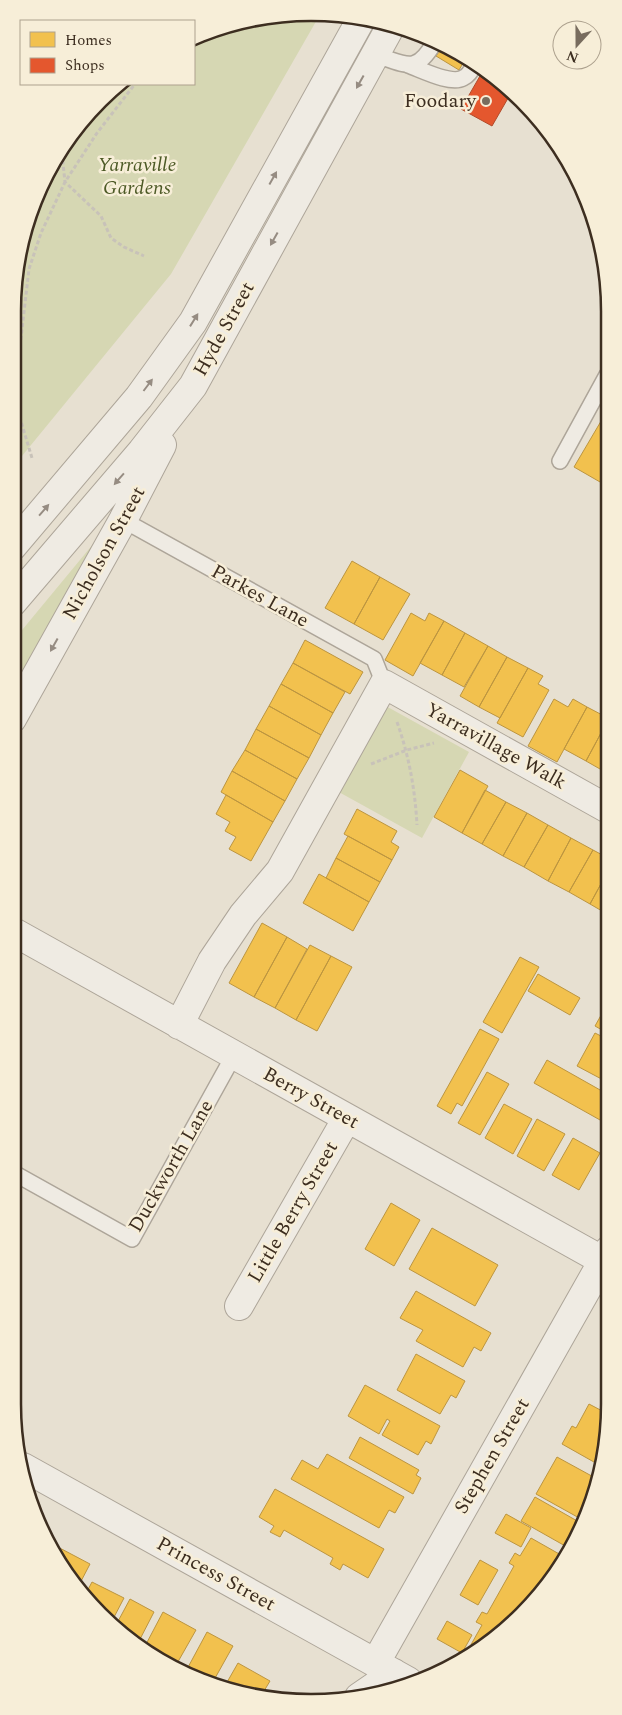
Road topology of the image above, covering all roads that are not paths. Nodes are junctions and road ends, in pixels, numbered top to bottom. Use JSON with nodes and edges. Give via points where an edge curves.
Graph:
{"nodes":[{"id":1,"x":358,"y":25,"type":"edge"},
{"id":2,"x":388,"y":32,"type":"edge"},
{"id":3,"x":431,"y":47,"type":"edge"},
{"id":4,"x":375,"y":55,"type":"junction"},
{"id":5,"x":408,"y":65,"type":"junction"},
{"id":6,"x":472,"y":70,"type":"edge"},
{"id":7,"x":193,"y":386,"type":"junction"},
{"id":8,"x":601,"y":386,"type":"edge"},
{"id":9,"x":560,"y":461,"type":"dead end"},
{"id":10,"x":123,"y":520,"type":"junction"},
{"id":11,"x":21,"y":536,"type":"edge"},
{"id":12,"x":21,"y":592,"type":"edge"},
{"id":13,"x":384,"y":684,"type":"junction"},
{"id":14,"x":21,"y":703,"type":"edge"},
{"id":15,"x":601,"y":805,"type":"edge"},
{"id":16,"x":21,"y":936,"type":"edge"},
{"id":17,"x":179,"y":1025,"type":"junction"},
{"id":18,"x":234,"y":1055,"type":"junction"},
{"id":19,"x":347,"y":1118,"type":"junction"},
{"id":20,"x":21,"y":1177,"type":"edge"},
{"id":21,"x":601,"y":1256,"type":"edge"},
{"id":22,"x":601,"y":1271,"type":"edge"},
{"id":23,"x":239,"y":1306,"type":"dead end"},
{"id":24,"x":29,"y":1469,"type":"edge"},
{"id":25,"x":393,"y":1672,"type":"edge"},
{"id":26,"x":373,"y":1687,"type":"edge"}],
"edges":[{"from":11,"to":1,"type":"street","name":"Hyde Street","one_way":true,"via":[[139,397],[193,322]]},
{"from":2,"to":4,"type":"street","name":"Hyde Street"},
{"from":3,"to":5,"type":"lane","via":[[422,60]]},
{"from":4,"to":5,"type":"lane"},
{"from":4,"to":7,"type":"street","name":"Hyde Street","one_way":true},
{"from":5,"to":6,"type":"lane","via":[[451,80],[462,79]]},
{"from":7,"to":10,"type":"street","name":"Nicholson Street"},
{"from":7,"to":12,"type":"street","name":"Hyde Street","one_way":true},
{"from":8,"to":9,"type":"lane"},
{"from":10,"to":13,"type":"lane","name":"Parkes Lane","via":[[374,659]]},
{"from":10,"to":14,"type":"street","name":"Nicholson Street","one_way":true},
{"from":13,"to":15,"type":"street","name":"Yarravillage Walk"},
{"from":13,"to":17,"type":"street","via":[[280,871],[243,914],[217,953]]},
{"from":16,"to":17,"type":"street","name":"Berry Street"},
{"from":17,"to":18,"type":"street","name":"Berry Street"},
{"from":18,"to":19,"type":"street","name":"Berry Street"},
{"from":18,"to":20,"type":"lane","name":"Duckworth Lane","via":[[132,1239]]},
{"from":19,"to":21,"type":"street","name":"Berry Street"},
{"from":19,"to":23,"type":"street","name":"Little Berry Street"},
{"from":22,"to":25,"type":"street","name":"Stephen Street"},
{"from":24,"to":25,"type":"street","name":"Princess Street"},
{"from":25,"to":26,"type":"street","name":"Stephen Street"}]}
